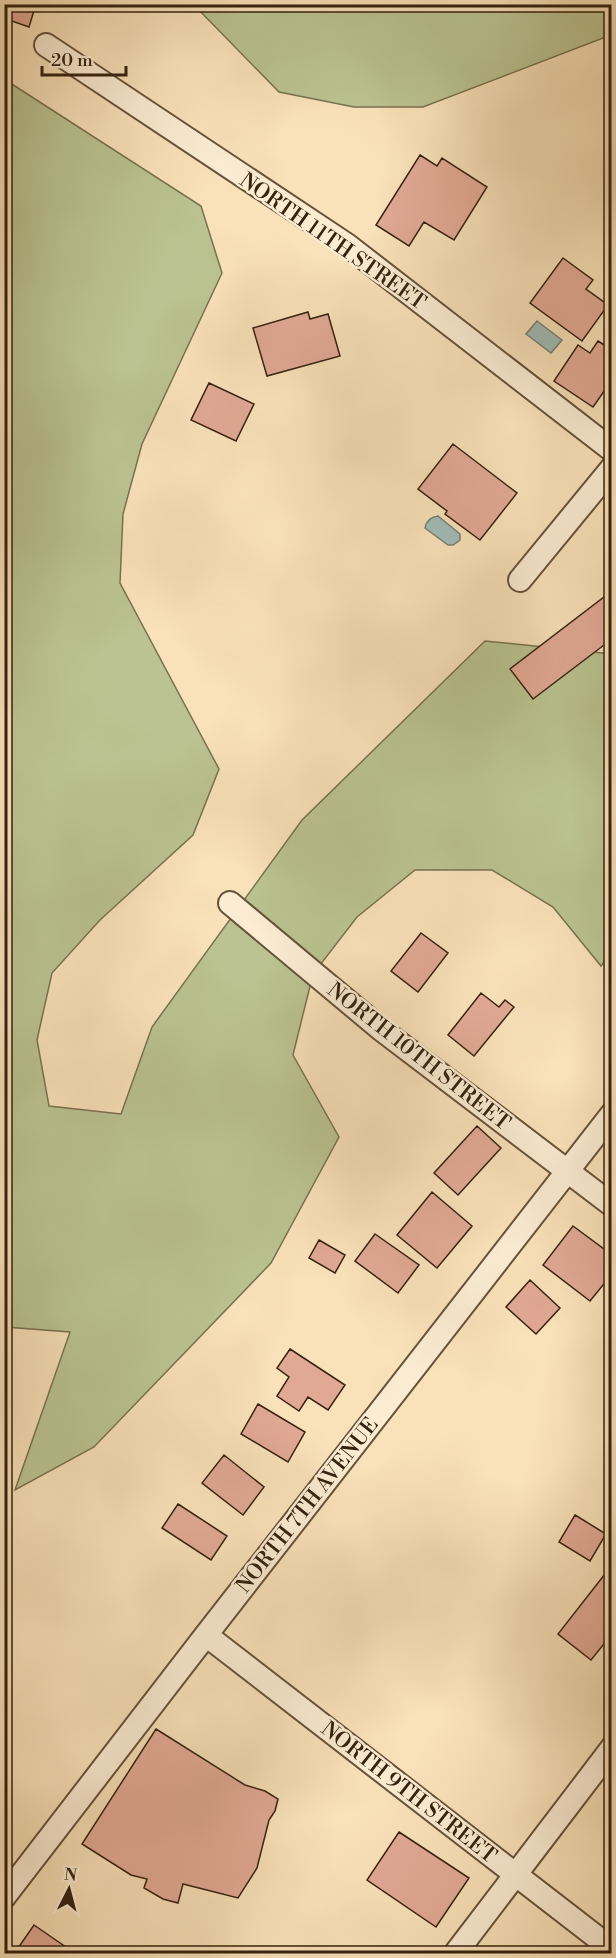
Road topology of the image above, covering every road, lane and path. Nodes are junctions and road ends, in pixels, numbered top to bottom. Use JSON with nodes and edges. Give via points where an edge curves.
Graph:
{"nodes":[{"id":1,"x":46,"y":45,"type":"dead end"},
{"id":2,"x":612,"y":450,"type":"edge"},
{"id":3,"x":612,"y":468,"type":"edge"},
{"id":4,"x":520,"y":580,"type":"dead end"},
{"id":5,"x":230,"y":903,"type":"dead end"},
{"id":6,"x":612,"y":1114,"type":"edge"},
{"id":7,"x":567,"y":1170,"type":"junction"},
{"id":8,"x":612,"y":1205,"type":"edge"},
{"id":9,"x":206,"y":1635,"type":"junction"},
{"id":10,"x":612,"y":1748,"type":"edge"},
{"id":11,"x":516,"y":1875,"type":"junction"},
{"id":12,"x":4,"y":1897,"type":"edge"},
{"id":13,"x":612,"y":1949,"type":"edge"},
{"id":14,"x":455,"y":1953,"type":"edge"}],
"edges":[{"from":1,"to":2,"type":"street","name":"NORTH 11TH STREET","via":[[347,245]]},
{"from":3,"to":4,"type":"street"},
{"from":5,"to":7,"type":"street","name":"NORTH 10TH STREET","via":[[382,1030]]},
{"from":6,"to":7,"type":"street","name":"NORTH 7TH AVENUE"},
{"from":7,"to":8,"type":"street","name":"NORTH 10TH STREET"},
{"from":7,"to":9,"type":"street","name":"NORTH 7TH AVENUE"},
{"from":9,"to":11,"type":"street","name":"NORTH 9TH STREET"},
{"from":9,"to":12,"type":"street","name":"NORTH 7TH AVENUE"},
{"from":10,"to":11,"type":"street"},
{"from":11,"to":13,"type":"street","name":"NORTH 9TH STREET"},
{"from":11,"to":14,"type":"street"}]}
